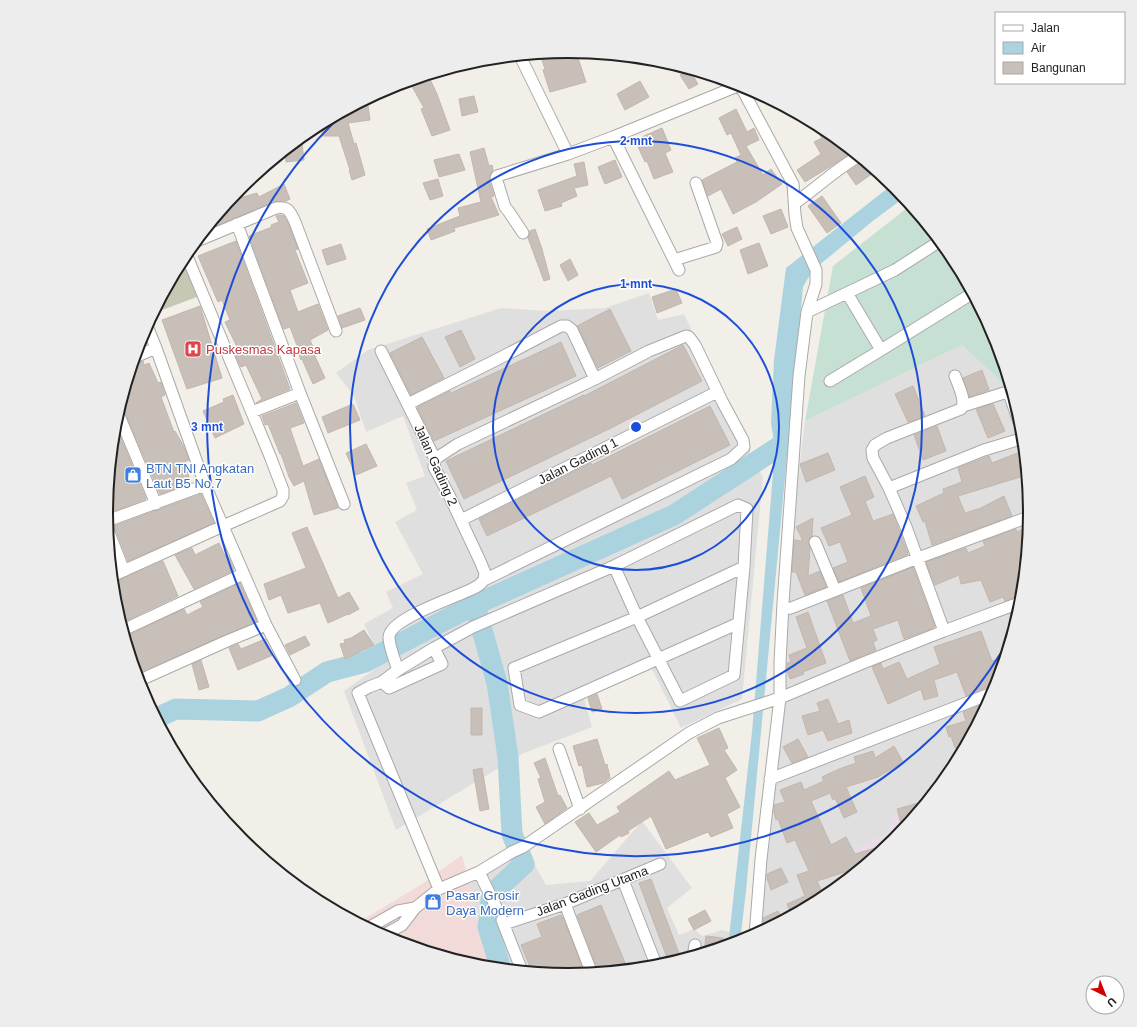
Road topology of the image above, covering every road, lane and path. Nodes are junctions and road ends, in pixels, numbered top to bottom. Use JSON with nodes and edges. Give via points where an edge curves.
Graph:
{"nodes":[{"id":1,"x":522,"y":61,"type":"edge"},
{"id":2,"x":731,"y":88,"type":"edge"},
{"id":3,"x":745,"y":94,"type":"edge"},
{"id":4,"x":613,"y":137,"type":"junction"},
{"id":5,"x":568,"y":154,"type":"junction"},
{"id":6,"x":854,"y":159,"type":"dead end"},
{"id":7,"x":696,"y":183,"type":"dead end"},
{"id":8,"x":795,"y":203,"type":"junction"},
{"id":9,"x":237,"y":224,"type":"junction"},
{"id":10,"x":523,"y":233,"type":"dead end"},
{"id":11,"x":206,"y":237,"type":"edge"},
{"id":12,"x":936,"y":244,"type":"edge"},
{"id":13,"x":189,"y":261,"type":"edge"},
{"id":14,"x":847,"y":293,"type":"junction"},
{"id":15,"x":968,"y":295,"type":"edge"},
{"id":16,"x":807,"y":312,"type":"junction"},
{"id":17,"x":336,"y":331,"type":"dead end"},
{"id":18,"x":150,"y":334,"type":"edge"},
{"id":19,"x":156,"y":348,"type":"junction"},
{"id":20,"x":881,"y":350,"type":"junction"},
{"id":21,"x":381,"y":351,"type":"dead end"},
{"id":22,"x":142,"y":354,"type":"edge"},
{"id":23,"x":955,"y":376,"type":"dead end"},
{"id":24,"x":595,"y":379,"type":"junction"},
{"id":25,"x":830,"y":381,"type":"dead end"},
{"id":26,"x":717,"y":392,"type":"junction"},
{"id":27,"x":300,"y":393,"type":"junction"},
{"id":28,"x":1008,"y":394,"type":"edge"},
{"id":29,"x":408,"y":404,"type":"junction"},
{"id":30,"x":963,"y":406,"type":"junction"},
{"id":31,"x":252,"y":412,"type":"junction"},
{"id":32,"x":122,"y":423,"type":"edge"},
{"id":33,"x":1018,"y":440,"type":"edge"},
{"id":34,"x":435,"y":459,"type":"junction"},
{"id":35,"x":205,"y":484,"type":"junction"},
{"id":36,"x":889,"y":488,"type":"junction"},
{"id":37,"x":156,"y":504,"type":"junction"},
{"id":38,"x":344,"y":504,"type":"dead end"},
{"id":39,"x":113,"y":519,"type":"edge"},
{"id":40,"x":1024,"y":519,"type":"edge"},
{"id":41,"x":461,"y":520,"type":"junction"},
{"id":42,"x":223,"y":526,"type":"junction"},
{"id":43,"x":815,"y":542,"type":"dead end"},
{"id":44,"x":114,"y":546,"type":"edge"},
{"id":45,"x":918,"y":558,"type":"junction"},
{"id":46,"x":614,"y":566,"type":"junction"},
{"id":47,"x":744,"y":567,"type":"junction"},
{"id":48,"x":124,"y":571,"type":"junction"},
{"id":49,"x":117,"y":574,"type":"edge"},
{"id":50,"x":243,"y":574,"type":"junction"},
{"id":51,"x":484,"y":580,"type":"junction"},
{"id":52,"x":835,"y":590,"type":"junction"},
{"id":53,"x":1014,"y":605,"type":"edge"},
{"id":54,"x":783,"y":609,"type":"junction"},
{"id":55,"x":637,"y":617,"type":"junction"},
{"id":56,"x":738,"y":623,"type":"junction"},
{"id":57,"x":266,"y":625,"type":"junction"},
{"id":58,"x":128,"y":628,"type":"edge"},
{"id":59,"x":944,"y":631,"type":"junction"},
{"id":60,"x":434,"y":648,"type":"junction"},
{"id":61,"x":658,"y":659,"type":"junction"},
{"id":62,"x":396,"y":665,"type":"junction"},
{"id":63,"x":144,"y":678,"type":"edge"},
{"id":64,"x":295,"y":680,"type":"dead end"},
{"id":65,"x":382,"y":682,"type":"junction"},
{"id":66,"x":986,"y":696,"type":"edge"},
{"id":67,"x":780,"y":698,"type":"junction"},
{"id":68,"x":559,"y":749,"type":"dead end"},
{"id":69,"x":770,"y":779,"type":"junction"},
{"id":70,"x":580,"y":809,"type":"junction"},
{"id":71,"x":660,"y":864,"type":"dead end"},
{"id":72,"x":479,"y":872,"type":"junction"},
{"id":73,"x":623,"y":880,"type":"junction"},
{"id":74,"x":439,"y":889,"type":"junction"},
{"id":75,"x":564,"y":904,"type":"junction"},
{"id":76,"x":496,"y":907,"type":"dead end"},
{"id":77,"x":416,"y":908,"type":"junction"},
{"id":78,"x":373,"y":925,"type":"edge"},
{"id":79,"x":756,"y":928,"type":"edge"},
{"id":80,"x":389,"y":932,"type":"edge"},
{"id":81,"x":695,"y":945,"type":"dead end"},
{"id":82,"x":694,"y":951,"type":"edge"},
{"id":83,"x":654,"y":960,"type":"edge"},
{"id":84,"x":520,"y":966,"type":"edge"},
{"id":85,"x":590,"y":968,"type":"edge"}],
"edges":[{"from":1,"to":5,"type":"street"},
{"from":2,"to":4,"type":"street"},
{"from":3,"to":8,"type":"street","via":[[793,184]]},
{"from":4,"to":5,"type":"street"},
{"from":4,"to":7,"type":"street","via":[[677,265],[716,247],[717,243]]},
{"from":5,"to":10,"type":"street","via":[[497,176],[505,207]]},
{"from":6,"to":8,"type":"street"},
{"from":8,"to":16,"type":"street","via":[[797,228],[816,270],[816,284]]},
{"from":9,"to":11,"type":"street"},
{"from":9,"to":17,"type":"street","via":[[276,208],[283,207],[289,211]]},
{"from":9,"to":27,"type":"street"},
{"from":12,"to":14,"type":"street","via":[[895,270]]},
{"from":13,"to":31,"type":"street"},
{"from":14,"to":16,"type":"street"},
{"from":14,"to":20,"type":"street"},
{"from":15,"to":20,"type":"street"},
{"from":16,"to":54,"type":"street","via":[[799,376]]},
{"from":18,"to":19,"type":"street"},
{"from":19,"to":22,"type":"street"},
{"from":19,"to":35,"type":"street"},
{"from":20,"to":25,"type":"street"},
{"from":21,"to":29,"type":"street","name":"Jalan Gading 2"},
{"from":23,"to":30,"type":"street"},
{"from":24,"to":26,"type":"street","via":[[649,351],[686,336],[695,345]]},
{"from":24,"to":29,"type":"street","via":[[572,330],[567,326],[560,326]]},
{"from":24,"to":34,"type":"street","via":[[458,444]]},
{"from":26,"to":41,"type":"street","name":"Jalan Gading 1"},
{"from":26,"to":51,"type":"street","via":[[743,440],[744,447],[739,452]]},
{"from":27,"to":31,"type":"street"},
{"from":27,"to":38,"type":"street"},
{"from":28,"to":30,"type":"street","via":[[1004,393]]},
{"from":29,"to":34,"type":"street","name":"Jalan Gading 2"},
{"from":30,"to":36,"type":"street","via":[[875,445],[872,450],[873,458]]},
{"from":31,"to":42,"type":"street","via":[[283,490],[283,496],[271,506]]},
{"from":32,"to":37,"type":"street"},
{"from":33,"to":36,"type":"street","via":[[984,450]]},
{"from":34,"to":41,"type":"street","name":"Jalan Gading 2","via":[[434,467]]},
{"from":35,"to":37,"type":"street"},
{"from":35,"to":42,"type":"street"},
{"from":36,"to":45,"type":"street"},
{"from":37,"to":39,"type":"street"},
{"from":40,"to":45,"type":"street"},
{"from":41,"to":51,"type":"street","name":"Jalan Gading 2","via":[[485,573]]},
{"from":42,"to":48,"type":"street"},
{"from":42,"to":50,"type":"street"},
{"from":43,"to":52,"type":"street"},
{"from":44,"to":48,"type":"street"},
{"from":45,"to":52,"type":"street"},
{"from":45,"to":59,"type":"street"},
{"from":46,"to":47,"type":"street","via":[[738,505],[747,509]]},
{"from":46,"to":55,"type":"street"},
{"from":46,"to":60,"type":"street","via":[[491,618]]},
{"from":47,"to":55,"type":"street"},
{"from":47,"to":56,"type":"street"},
{"from":48,"to":49,"type":"street"},
{"from":50,"to":57,"type":"street"},
{"from":50,"to":58,"type":"street"},
{"from":51,"to":62,"type":"street","via":[[479,586],[442,601],[392,629],[389,636]]},
{"from":52,"to":54,"type":"street"},
{"from":53,"to":59,"type":"street"},
{"from":54,"to":67,"type":"street"},
{"from":55,"to":61,"type":"street"},
{"from":55,"to":61,"type":"street","via":[[514,668],[520,705],[539,712]]},
{"from":56,"to":61,"type":"street"},
{"from":56,"to":61,"type":"street","via":[[734,675],[680,701]]},
{"from":57,"to":63,"type":"street"},
{"from":57,"to":64,"type":"street"},
{"from":59,"to":67,"type":"street"},
{"from":60,"to":62,"type":"street"},
{"from":60,"to":65,"type":"street","via":[[442,664],[389,688]]},
{"from":62,"to":65,"type":"street"},
{"from":65,"to":74,"type":"street","via":[[358,693]]},
{"from":66,"to":69,"type":"street"},
{"from":67,"to":69,"type":"street"},
{"from":67,"to":70,"type":"street","via":[[718,718],[689,733]]},
{"from":68,"to":70,"type":"street"},
{"from":69,"to":79,"type":"street"},
{"from":70,"to":72,"type":"street","via":[[524,847]]},
{"from":71,"to":73,"type":"street","name":"Jalan Gading Utama"},
{"from":72,"to":74,"type":"street"},
{"from":72,"to":76,"type":"street"},
{"from":73,"to":75,"type":"street","name":"Jalan Gading Utama"},
{"from":73,"to":83,"type":"street"},
{"from":74,"to":77,"type":"street"},
{"from":75,"to":84,"type":"street","name":"Jalan Gading Utama","via":[[503,922]]},
{"from":75,"to":85,"type":"street"},
{"from":77,"to":78,"type":"street","via":[[398,911]]},
{"from":77,"to":80,"type":"street","via":[[402,925]]},
{"from":81,"to":82,"type":"street"}]}
